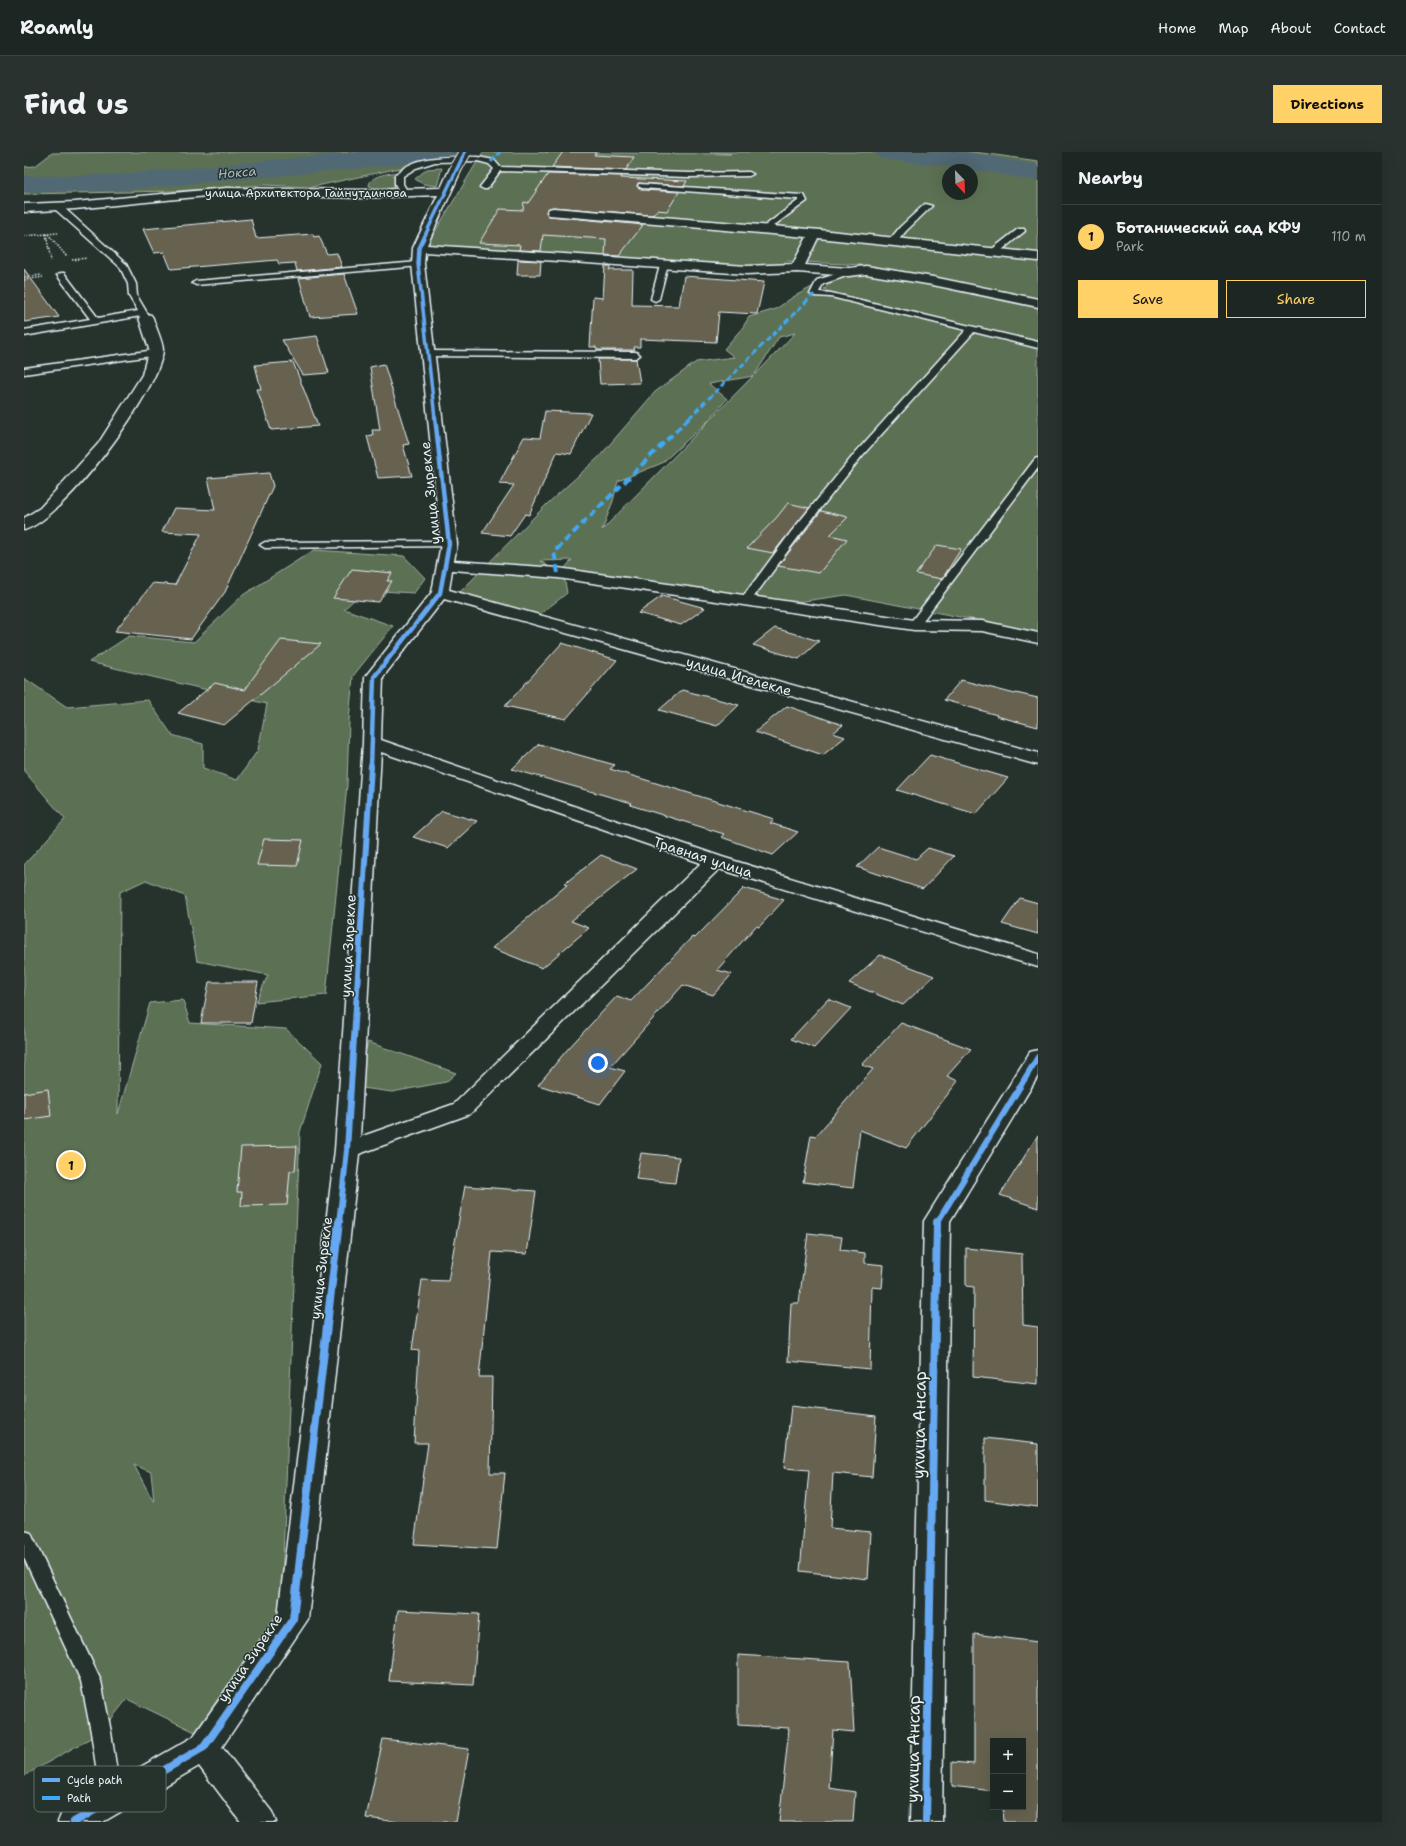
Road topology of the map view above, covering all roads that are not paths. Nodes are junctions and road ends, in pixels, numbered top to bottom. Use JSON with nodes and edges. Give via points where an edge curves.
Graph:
{"nodes":[{"id":1,"x":465,"y":152,"type":"edge"},
{"id":2,"x":498,"y":169,"type":"junction"},
{"id":3,"x":749,"y":174,"type":"dead end"},
{"id":4,"x":642,"y":186,"type":"dead end"},
{"id":5,"x":484,"y":187,"type":"dead end"},
{"id":6,"x":445,"y":191,"type":"junction"},
{"id":7,"x":400,"y":193,"type":"junction"},
{"id":8,"x":928,"y":206,"type":"dead end"},
{"id":9,"x":24,"y":208,"type":"edge"},
{"id":10,"x":59,"y":208,"type":"junction"},
{"id":11,"x":553,"y":212,"type":"dead end"},
{"id":12,"x":765,"y":230,"type":"junction"},
{"id":13,"x":1022,"y":231,"type":"dead end"},
{"id":14,"x":814,"y":234,"type":"junction"},
{"id":15,"x":892,"y":242,"type":"junction"},
{"id":16,"x":419,"y":248,"type":"junction"},
{"id":17,"x":994,"y":252,"type":"junction"},
{"id":18,"x":1038,"y":258,"type":"edge"},
{"id":19,"x":418,"y":264,"type":"junction"},
{"id":20,"x":664,"y":264,"type":"junction"},
{"id":21,"x":797,"y":268,"type":"junction"},
{"id":22,"x":849,"y":272,"type":"junction"},
{"id":23,"x":61,"y":275,"type":"dead end"},
{"id":24,"x":196,"y":283,"type":"dead end"},
{"id":25,"x":655,"y":300,"type":"dead end"},
{"id":26,"x":1038,"y":303,"type":"edge"},
{"id":27,"x":145,"y":316,"type":"junction"},
{"id":28,"x":96,"y":320,"type":"junction"},
{"id":29,"x":972,"y":329,"type":"junction"},
{"id":30,"x":24,"y":334,"type":"edge"},
{"id":31,"x":1038,"y":345,"type":"edge"},
{"id":32,"x":155,"y":353,"type":"junction"},
{"id":33,"x":428,"y":354,"type":"junction"},
{"id":34,"x":636,"y":355,"type":"dead end"},
{"id":35,"x":24,"y":371,"type":"edge"},
{"id":36,"x":1038,"y":461,"type":"edge"},
{"id":37,"x":24,"y":525,"type":"edge"},
{"id":38,"x":448,"y":544,"type":"junction"},
{"id":39,"x":265,"y":545,"type":"dead end"},
{"id":40,"x":445,"y":565,"type":"junction"},
{"id":41,"x":440,"y":593,"type":"junction"},
{"id":42,"x":746,"y":600,"type":"junction"},
{"id":43,"x":914,"y":625,"type":"junction"},
{"id":44,"x":1038,"y":638,"type":"edge"},
{"id":45,"x":372,"y":743,"type":"junction"},
{"id":46,"x":1038,"y":759,"type":"edge"},
{"id":47,"x":715,"y":861,"type":"junction"},
{"id":48,"x":1038,"y":961,"type":"edge"},
{"id":49,"x":1038,"y":1057,"type":"edge"},
{"id":50,"x":347,"y":1150,"type":"junction"},
{"id":51,"x":24,"y":1538,"type":"edge"},
{"id":52,"x":204,"y":1747,"type":"junction"},
{"id":53,"x":107,"y":1766,"type":"edge"},
{"id":54,"x":166,"y":1768,"type":"edge"},
{"id":55,"x":90,"y":1812,"type":"edge"},
{"id":56,"x":74,"y":1822,"type":"edge"},
{"id":57,"x":260,"y":1822,"type":"edge"},
{"id":58,"x":926,"y":1822,"type":"edge"}],
"edges":[{"from":1,"to":6,"type":"street","name":"улица Зирекле","bridge":true},
{"from":2,"to":3,"type":"lane","via":[[689,175]]},
{"from":2,"to":5,"type":"lane"},
{"from":2,"to":7,"type":"lane","via":[[491,162],[478,160],[435,160],[413,166],[399,174],[402,189]]},
{"from":4,"to":12,"type":"lane","via":[[801,197],[803,201]]},
{"from":6,"to":7,"type":"street","name":"улица Архитектора Гайнутдинова"},
{"from":6,"to":16,"type":"street","name":"улица Зирекле"},
{"from":7,"to":10,"type":"street","name":"улица Архитектора Гайнутдинова","via":[[227,191]]},
{"from":8,"to":15,"type":"lane"},
{"from":9,"to":10,"type":"street","name":"улица Архитектора Гайнутдинова"},
{"from":10,"to":27,"type":"lane","via":[[123,266],[132,284],[132,296]]},
{"from":11,"to":12,"type":"street"},
{"from":12,"to":14,"type":"street"},
{"from":13,"to":17,"type":"lane"},
{"from":14,"to":15,"type":"street"},
{"from":14,"to":21,"type":"street"},
{"from":15,"to":17,"type":"street"},
{"from":16,"to":19,"type":"street","name":"улица Зирекле"},
{"from":16,"to":20,"type":"street"},
{"from":17,"to":18,"type":"street"},
{"from":19,"to":24,"type":"lane"},
{"from":19,"to":33,"type":"street","name":"улица Зирекле"},
{"from":20,"to":21,"type":"street","via":[[747,270]]},
{"from":20,"to":25,"type":"lane"},
{"from":21,"to":22,"type":"street"},
{"from":22,"to":26,"type":"street","via":[[866,270],[889,273]]},
{"from":22,"to":29,"type":"lane","via":[[820,282],[814,294],[831,295]]},
{"from":23,"to":28,"type":"lane"},
{"from":27,"to":28,"type":"lane"},
{"from":27,"to":32,"type":"street","via":[[156,349]]},
{"from":28,"to":30,"type":"lane"},
{"from":29,"to":31,"type":"lane"},
{"from":29,"to":42,"type":"lane","via":[[859,454]]},
{"from":32,"to":35,"type":"lane"},
{"from":32,"to":37,"type":"street","via":[[149,375],[104,447],[46,511]]},
{"from":33,"to":34,"type":"lane"},
{"from":33,"to":38,"type":"street","name":"улица Зирекле"},
{"from":36,"to":43,"type":"lane"},
{"from":38,"to":39,"type":"lane"},
{"from":38,"to":40,"type":"street","name":"улица Зирекле"},
{"from":40,"to":41,"type":"street","name":"улица Зирекле"},
{"from":40,"to":42,"type":"street","via":[[558,573]]},
{"from":41,"to":45,"type":"street","name":"улица Зирекле","via":[[374,677]]},
{"from":41,"to":46,"type":"street","name":"улица Игелекле"},
{"from":42,"to":43,"type":"street"},
{"from":43,"to":44,"type":"street","via":[[982,626]]},
{"from":45,"to":47,"type":"street","name":"Травная улица"},
{"from":45,"to":50,"type":"street","name":"улица Зирекле"},
{"from":47,"to":48,"type":"street","name":"Травная улица"},
{"from":47,"to":50,"type":"street","via":[[462,1109]]},
{"from":49,"to":58,"type":"street","name":"улица Ансар","via":[[937,1221]]},
{"from":50,"to":52,"type":"street","name":"улица Зирекле","via":[[293,1619]]},
{"from":51,"to":53,"type":"lane","via":[[92,1681]]},
{"from":52,"to":54,"type":"street"},
{"from":52,"to":57,"type":"street"},
{"from":55,"to":56,"type":"street"}]}
